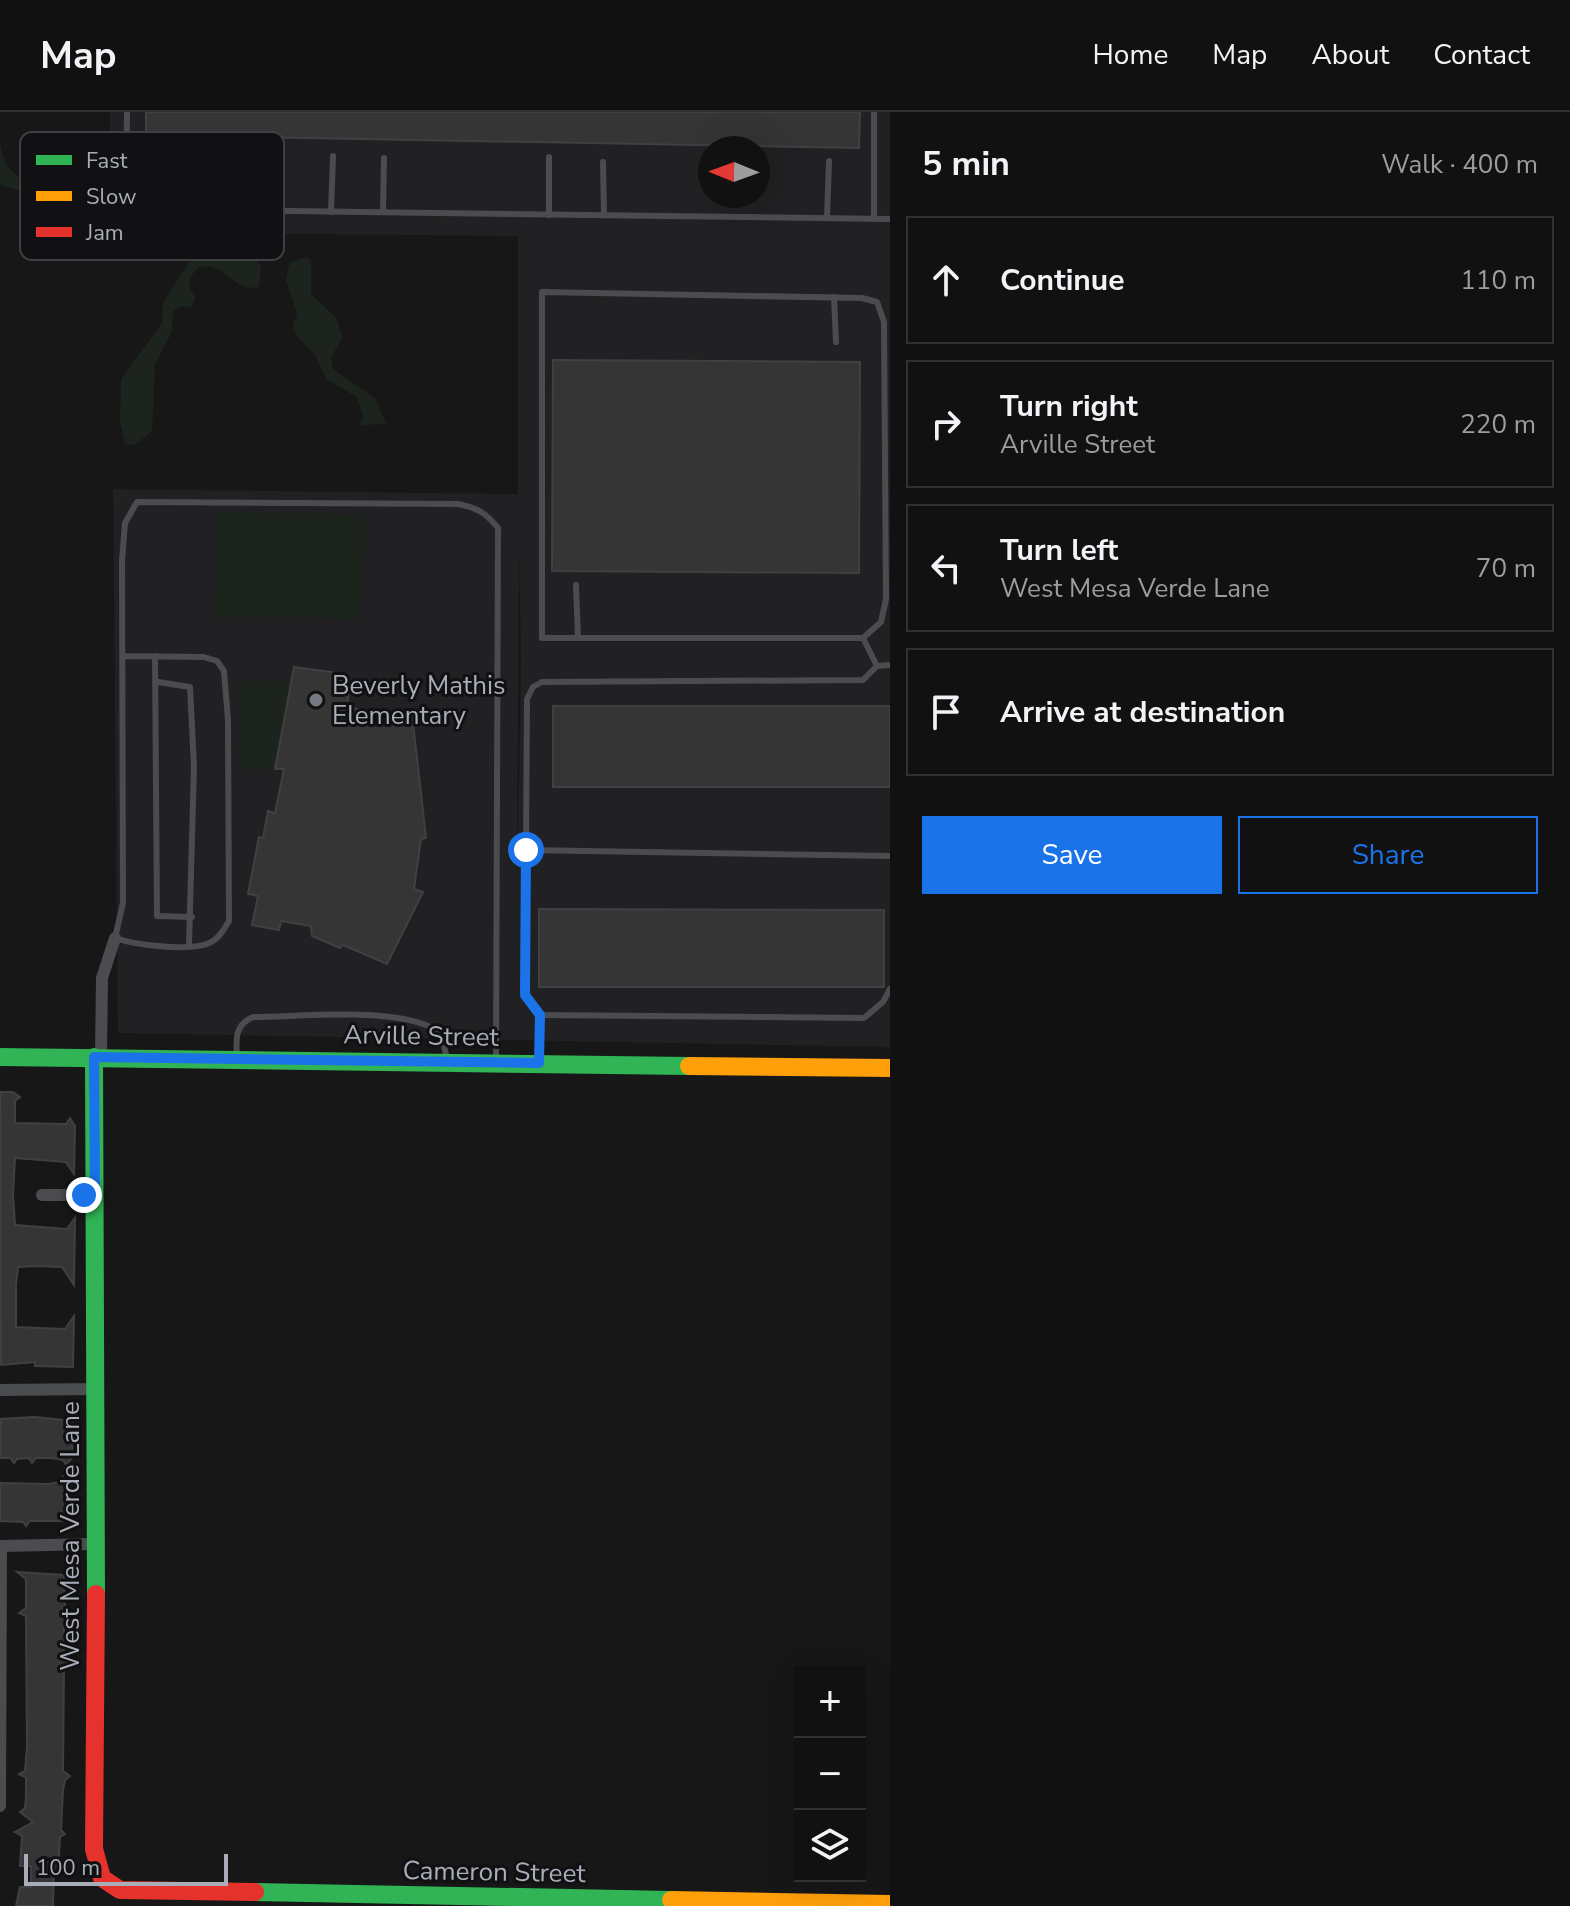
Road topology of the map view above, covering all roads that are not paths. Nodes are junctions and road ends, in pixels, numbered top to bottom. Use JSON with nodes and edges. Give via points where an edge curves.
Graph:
{"nodes":[{"id":1,"x":127,"y":112,"type":"edge"},
{"id":2,"x":874,"y":112,"type":"edge"},
{"id":3,"x":127,"y":132,"type":"edge"},
{"id":4,"x":333,"y":156,"type":"dead end"},
{"id":5,"x":549,"y":157,"type":"dead end"},
{"id":6,"x":384,"y":158,"type":"dead end"},
{"id":7,"x":829,"y":161,"type":"dead end"},
{"id":8,"x":603,"y":162,"type":"dead end"},
{"id":9,"x":284,"y":211,"type":"edge"},
{"id":10,"x":331,"y":212,"type":"junction"},
{"id":11,"x":383,"y":212,"type":"junction"},
{"id":12,"x":549,"y":215,"type":"junction"},
{"id":13,"x":604,"y":215,"type":"junction"},
{"id":14,"x":827,"y":218,"type":"junction"},
{"id":15,"x":874,"y":219,"type":"junction"},
{"id":16,"x":890,"y":219,"type":"edge"},
{"id":17,"x":834,"y":297,"type":"junction"},
{"id":18,"x":836,"y":342,"type":"dead end"},
{"id":19,"x":576,"y":585,"type":"dead end"},
{"id":20,"x":578,"y":638,"type":"junction"},
{"id":21,"x":863,"y":638,"type":"junction"},
{"id":22,"x":123,"y":656,"type":"junction"},
{"id":23,"x":155,"y":656,"type":"junction"},
{"id":24,"x":890,"y":665,"type":"edge"},
{"id":25,"x":877,"y":666,"type":"junction"},
{"id":26,"x":158,"y":682,"type":"junction"},
{"id":27,"x":526,"y":850,"type":"junction"},
{"id":28,"x":890,"y":856,"type":"edge"},
{"id":29,"x":192,"y":917,"type":"junction"},
{"id":30,"x":115,"y":938,"type":"junction"},
{"id":31,"x":189,"y":945,"type":"junction"},
{"id":32,"x":890,"y":989,"type":"edge"},
{"id":33,"x":540,"y":1015,"type":"junction"},
{"id":34,"x":0,"y":1057,"type":"edge"},
{"id":35,"x":97,"y":1057,"type":"junction"},
{"id":36,"x":237,"y":1059,"type":"junction"},
{"id":37,"x":448,"y":1062,"type":"junction"},
{"id":38,"x":496,"y":1063,"type":"junction"},
{"id":39,"x":539,"y":1063,"type":"junction"},
{"id":40,"x":890,"y":1068,"type":"edge"},
{"id":41,"x":42,"y":1195,"type":"dead end"},
{"id":42,"x":95,"y":1195,"type":"junction"},
{"id":43,"x":97,"y":1389,"type":"junction"},
{"id":44,"x":0,"y":1390,"type":"edge"},
{"id":45,"x":95,"y":1544,"type":"junction"},
{"id":46,"x":0,"y":1546,"type":"edge"},
{"id":47,"x":1,"y":1745,"type":"edge"},
{"id":48,"x":0,"y":1806,"type":"edge"},
{"id":49,"x":102,"y":1878,"type":"joint"},
{"id":50,"x":487,"y":1902,"type":"edge"},
{"id":51,"x":642,"y":1902,"type":"edge"},
{"id":52,"x":890,"y":1904,"type":"edge"}],
"edges":[{"from":1,"to":3,"type":"lane"},
{"from":2,"to":15,"type":"lane"},
{"from":4,"to":10,"type":"lane"},
{"from":5,"to":12,"type":"lane"},
{"from":6,"to":11,"type":"lane"},
{"from":7,"to":14,"type":"lane"},
{"from":8,"to":13,"type":"lane"},
{"from":9,"to":10,"type":"lane"},
{"from":10,"to":11,"type":"lane"},
{"from":11,"to":12,"type":"lane"},
{"from":12,"to":13,"type":"lane"},
{"from":13,"to":14,"type":"lane"},
{"from":14,"to":15,"type":"lane"},
{"from":15,"to":16,"type":"lane"},
{"from":17,"to":18,"type":"lane"},
{"from":17,"to":20,"type":"lane","via":[[542,292],[542,638]]},
{"from":17,"to":21,"type":"lane","via":[[877,302],[884,322],[886,599],[881,622]]},
{"from":19,"to":20,"type":"lane"},
{"from":20,"to":21,"type":"lane"},
{"from":21,"to":25,"type":"lane"},
{"from":22,"to":23,"type":"lane"},
{"from":22,"to":30,"type":"lane","via":[[123,903]]},
{"from":22,"to":38,"type":"lane","via":[[125,523],[137,502],[458,504],[480,509],[490,519],[498,528]]},
{"from":23,"to":26,"type":"lane"},
{"from":23,"to":31,"type":"lane","via":[[204,657],[217,661],[224,671],[229,921],[222,935],[206,945]]},
{"from":24,"to":25,"type":"lane"},
{"from":25,"to":27,"type":"lane","via":[[863,680],[542,682],[527,699]]},
{"from":26,"to":29,"type":"lane","via":[[190,687]]},
{"from":26,"to":29,"type":"lane","via":[[157,916]]},
{"from":27,"to":28,"type":"lane"},
{"from":27,"to":33,"type":"lane","via":[[525,995]]},
{"from":29,"to":31,"type":"lane"},
{"from":30,"to":31,"type":"lane","via":[[134,945]]},
{"from":30,"to":35,"type":"street","via":[[102,978]]},
{"from":32,"to":33,"type":"lane","via":[[864,1018]]},
{"from":33,"to":39,"type":"lane"},
{"from":34,"to":35,"type":"street","name":"Arville Street"},
{"from":35,"to":36,"type":"street","name":"Arville Street"},
{"from":35,"to":42,"type":"street","name":"West Mesa Verde Lane"},
{"from":36,"to":37,"type":"street","name":"Arville Street"},
{"from":36,"to":37,"type":"lane","via":[[237,1031],[242,1021],[253,1017],[403,1017],[441,1033]]},
{"from":37,"to":38,"type":"street","name":"Arville Street"},
{"from":38,"to":39,"type":"street","name":"Arville Street"},
{"from":39,"to":40,"type":"street","name":"Arville Street"},
{"from":41,"to":42,"type":"street"},
{"from":42,"to":43,"type":"street","name":"West Mesa Verde Lane"},
{"from":43,"to":44,"type":"street"},
{"from":43,"to":45,"type":"street","name":"West Mesa Verde Lane"},
{"from":45,"to":46,"type":"street"},
{"from":45,"to":49,"type":"street","name":"West Mesa Verde Lane","via":[[94,1849]]},
{"from":46,"to":47,"type":"street"},
{"from":47,"to":48,"type":"street"},
{"from":49,"to":50,"type":"street","name":"Cameron Street","via":[[120,1890]]},
{"from":50,"to":51,"type":"street","name":"Cameron Street"},
{"from":51,"to":52,"type":"street","name":"Cameron Street"}]}
